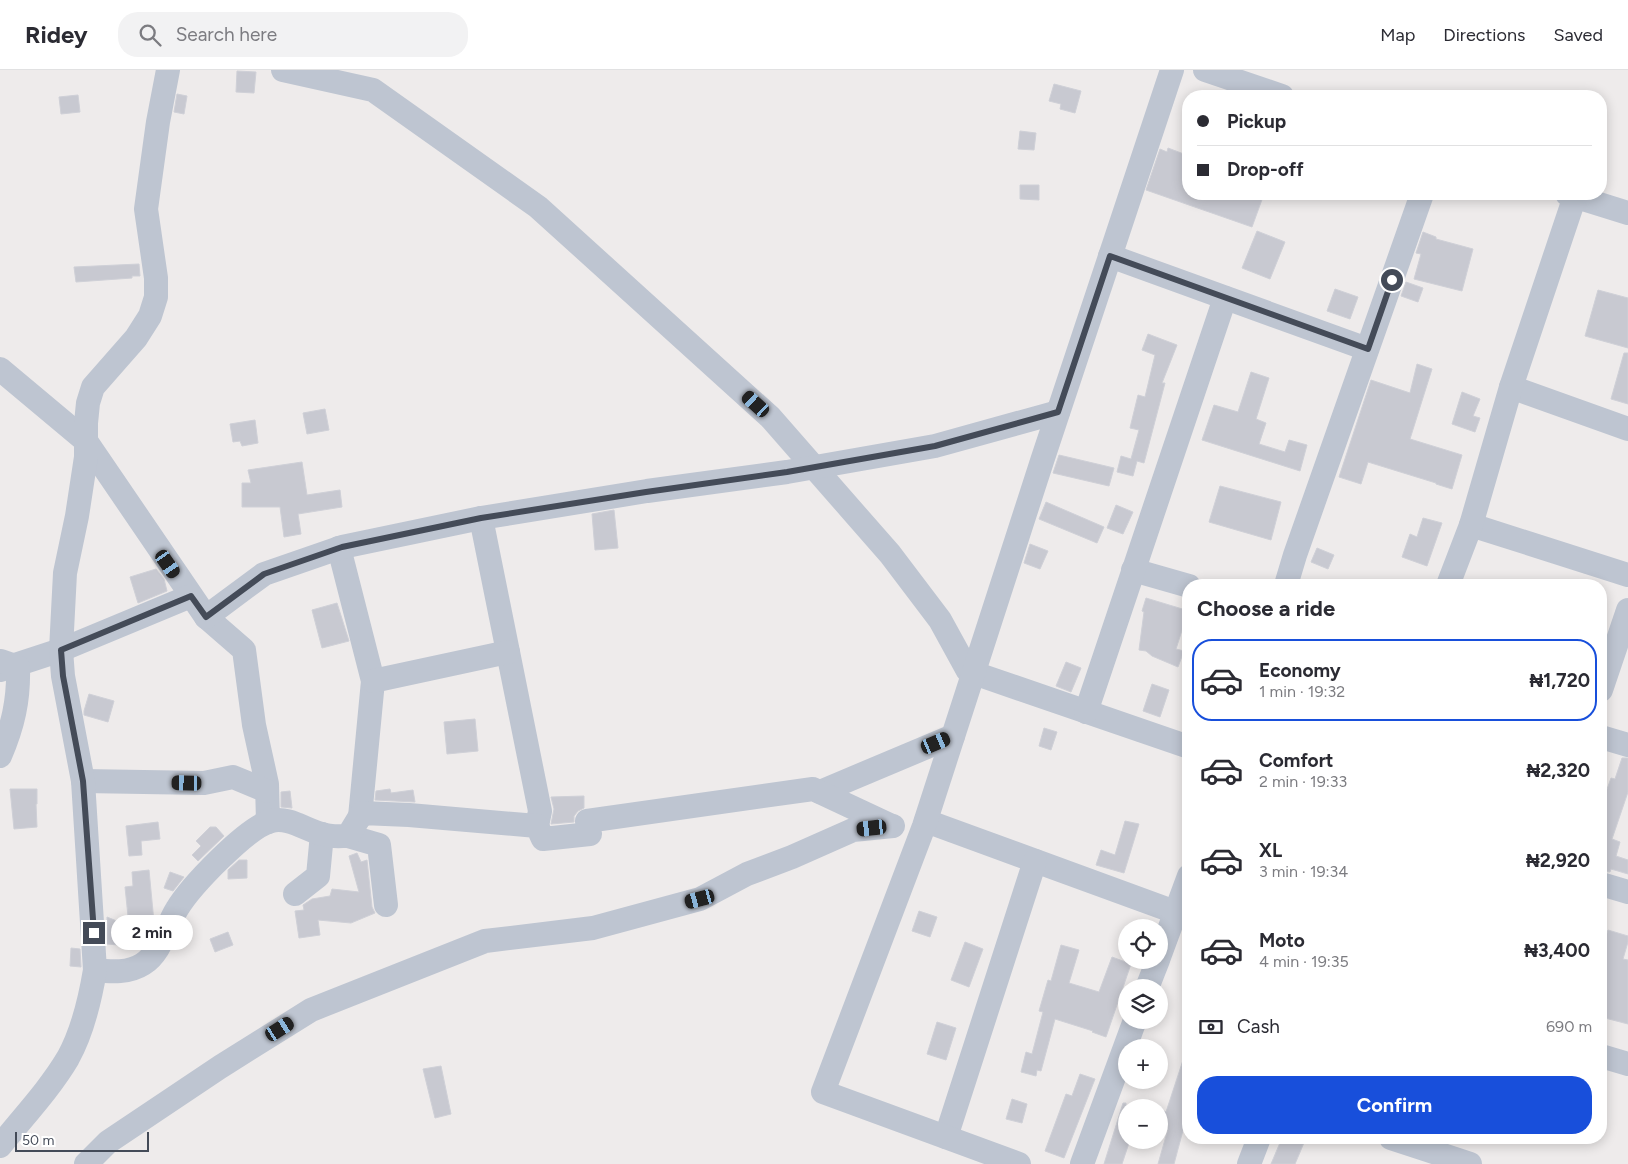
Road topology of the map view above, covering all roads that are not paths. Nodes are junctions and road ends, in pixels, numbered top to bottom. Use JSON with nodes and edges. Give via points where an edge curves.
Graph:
{"nodes":[{"id":1,"x":168,"y":70,"type":"edge"},
{"id":2,"x":283,"y":70,"type":"edge"},
{"id":3,"x":1172,"y":70,"type":"edge"},
{"id":4,"x":1205,"y":70,"type":"edge"},
{"id":5,"x":1264,"y":90,"type":"edge"},
{"id":6,"x":1420,"y":200,"type":"edge"},
{"id":7,"x":1569,"y":200,"type":"edge"},
{"id":8,"x":1587,"y":200,"type":"edge"},
{"id":9,"x":1628,"y":213,"type":"edge"},
{"id":10,"x":1110,"y":256,"type":"junction"},
{"id":11,"x":1225,"y":298,"type":"junction"},
{"id":12,"x":1368,"y":349,"type":"junction"},
{"id":13,"x":0,"y":369,"type":"edge"},
{"id":14,"x":1511,"y":387,"type":"junction"},
{"id":15,"x":1058,"y":412,"type":"junction"},
{"id":16,"x":1628,"y":429,"type":"edge"},
{"id":17,"x":86,"y":441,"type":"junction"},
{"id":18,"x":814,"y":467,"type":"junction"},
{"id":19,"x":481,"y":518,"type":"junction"},
{"id":20,"x":1471,"y":525,"type":"junction"},
{"id":21,"x":339,"y":548,"type":"junction"},
{"id":22,"x":1134,"y":570,"type":"junction"},
{"id":23,"x":1628,"y":575,"type":"edge"},
{"id":24,"x":1288,"y":579,"type":"edge"},
{"id":25,"x":1450,"y":579,"type":"edge"},
{"id":26,"x":1182,"y":584,"type":"edge"},
{"id":27,"x":191,"y":596,"type":"junction"},
{"id":28,"x":1628,"y":610,"type":"edge"},
{"id":29,"x":206,"y":617,"type":"junction"},
{"id":30,"x":61,"y":650,"type":"junction"},
{"id":31,"x":508,"y":652,"type":"junction"},
{"id":32,"x":5,"y":665,"type":"edge"},
{"id":33,"x":1607,"y":672,"type":"edge"},
{"id":34,"x":973,"y":673,"type":"junction"},
{"id":35,"x":373,"y":682,"type":"junction"},
{"id":36,"x":1086,"y":712,"type":"junction"},
{"id":37,"x":953,"y":736,"type":"junction"},
{"id":38,"x":1607,"y":739,"type":"edge"},
{"id":39,"x":1182,"y":745,"type":"edge"},
{"id":40,"x":1628,"y":745,"type":"edge"},
{"id":41,"x":0,"y":756,"type":"edge"},
{"id":42,"x":83,"y":781,"type":"junction"},
{"id":43,"x":267,"y":791,"type":"junction"},
{"id":44,"x":820,"y":792,"type":"junction"},
{"id":45,"x":268,"y":822,"type":"junction"},
{"id":46,"x":354,"y":826,"type":"junction"},
{"id":47,"x":537,"y":826,"type":"junction"},
{"id":48,"x":892,"y":826,"type":"junction"},
{"id":49,"x":923,"y":827,"type":"junction"},
{"id":50,"x":322,"y":834,"type":"junction"},
{"id":51,"x":1035,"y":861,"type":"junction"},
{"id":52,"x":1607,"y":886,"type":"edge"},
{"id":53,"x":1628,"y":892,"type":"edge"},
{"id":54,"x":295,"y":894,"type":"dead end"},
{"id":55,"x":1182,"y":894,"type":"edge"},
{"id":56,"x":386,"y":905,"type":"dead end"},
{"id":57,"x":1175,"y":912,"type":"junction"},
{"id":58,"x":1168,"y":931,"type":"edge"},
{"id":59,"x":95,"y":970,"type":"junction"},
{"id":60,"x":1132,"y":1029,"type":"edge"},
{"id":61,"x":1607,"y":1058,"type":"edge"},
{"id":62,"x":1628,"y":1064,"type":"edge"},
{"id":63,"x":946,"y":1137,"type":"junction"},
{"id":64,"x":1257,"y":1144,"type":"edge"},
{"id":65,"x":1441,"y":1145,"type":"edge"},
{"id":66,"x":0,"y":1146,"type":"edge"},
{"id":67,"x":86,"y":1164,"type":"edge"},
{"id":68,"x":1019,"y":1164,"type":"edge"},
{"id":69,"x":1082,"y":1164,"type":"edge"},
{"id":70,"x":1250,"y":1164,"type":"edge"},
{"id":71,"x":1470,"y":1164,"type":"edge"}],
"edges":[{"from":1,"to":17,"type":"street","via":[[146,209],[156,297],[150,316],[136,338],[93,387],[88,402]]},
{"from":2,"to":18,"type":"street","via":[[373,90],[538,207],[770,417]]},
{"from":3,"to":10,"type":"street"},
{"from":4,"to":5,"type":"street"},
{"from":6,"to":12,"type":"street"},
{"from":7,"to":14,"type":"street"},
{"from":8,"to":9,"type":"street"},
{"from":10,"to":11,"type":"street"},
{"from":10,"to":15,"type":"street"},
{"from":11,"to":12,"type":"street"},
{"from":11,"to":22,"type":"street"},
{"from":12,"to":24,"type":"street"},
{"from":13,"to":17,"type":"street"},
{"from":14,"to":16,"type":"street"},
{"from":14,"to":20,"type":"street"},
{"from":15,"to":18,"type":"street","via":[[935,446]]},
{"from":15,"to":34,"type":"street"},
{"from":17,"to":27,"type":"street"},
{"from":17,"to":30,"type":"street","via":[[77,516],[65,573]]},
{"from":18,"to":19,"type":"street"},
{"from":18,"to":34,"type":"street","via":[[890,554],[940,620],[968,672]]},
{"from":19,"to":21,"type":"street"},
{"from":19,"to":31,"type":"street"},
{"from":20,"to":23,"type":"street"},
{"from":20,"to":25,"type":"street"},
{"from":21,"to":29,"type":"street","via":[[264,574]]},
{"from":21,"to":35,"type":"street"},
{"from":22,"to":26,"type":"street"},
{"from":22,"to":36,"type":"street"},
{"from":27,"to":29,"type":"street"},
{"from":27,"to":30,"type":"street"},
{"from":28,"to":33,"type":"street"},
{"from":29,"to":43,"type":"street","via":[[244,650]]},
{"from":30,"to":32,"type":"street"},
{"from":30,"to":42,"type":"street"},
{"from":31,"to":35,"type":"street"},
{"from":31,"to":47,"type":"street","via":[[540,811]]},
{"from":32,"to":41,"type":"street","via":[[18,667],[19,691],[10,734]]},
{"from":34,"to":36,"type":"street"},
{"from":34,"to":37,"type":"street"},
{"from":35,"to":46,"type":"street"},
{"from":36,"to":39,"type":"street"},
{"from":37,"to":44,"type":"street"},
{"from":37,"to":49,"type":"street"},
{"from":38,"to":40,"type":"street"},
{"from":42,"to":43,"type":"street","via":[[204,783],[233,777]]},
{"from":42,"to":59,"type":"street"},
{"from":43,"to":45,"type":"street"},
{"from":44,"to":47,"type":"street","via":[[814,789],[587,820],[590,834],[543,839]]},
{"from":44,"to":48,"type":"street"},
{"from":45,"to":50,"type":"street","via":[[285,820]]},
{"from":45,"to":59,"type":"street","via":[[248,834],[201,880],[177,908],[154,954],[143,964],[114,972]]},
{"from":46,"to":47,"type":"street","via":[[362,814]]},
{"from":46,"to":50,"type":"street"},
{"from":46,"to":56,"type":"street","via":[[379,845]]},
{"from":48,"to":49,"type":"street"},
{"from":48,"to":67,"type":"street","via":[[853,830],[747,874],[700,899],[593,928],[485,941],[311,1010],[124,1131]]},
{"from":49,"to":51,"type":"street"},
{"from":49,"to":63,"type":"street","via":[[823,1092]]},
{"from":50,"to":54,"type":"street","via":[[318,876]]},
{"from":51,"to":57,"type":"street"},
{"from":51,"to":63,"type":"street"},
{"from":52,"to":53,"type":"street"},
{"from":55,"to":57,"type":"street"},
{"from":57,"to":58,"type":"street"},
{"from":59,"to":66,"type":"street","via":[[84,1020],[69,1056],[44,1093]]},
{"from":60,"to":69,"type":"street"},
{"from":61,"to":62,"type":"street"},
{"from":63,"to":68,"type":"street"},
{"from":64,"to":70,"type":"street"},
{"from":65,"to":71,"type":"street"}]}
